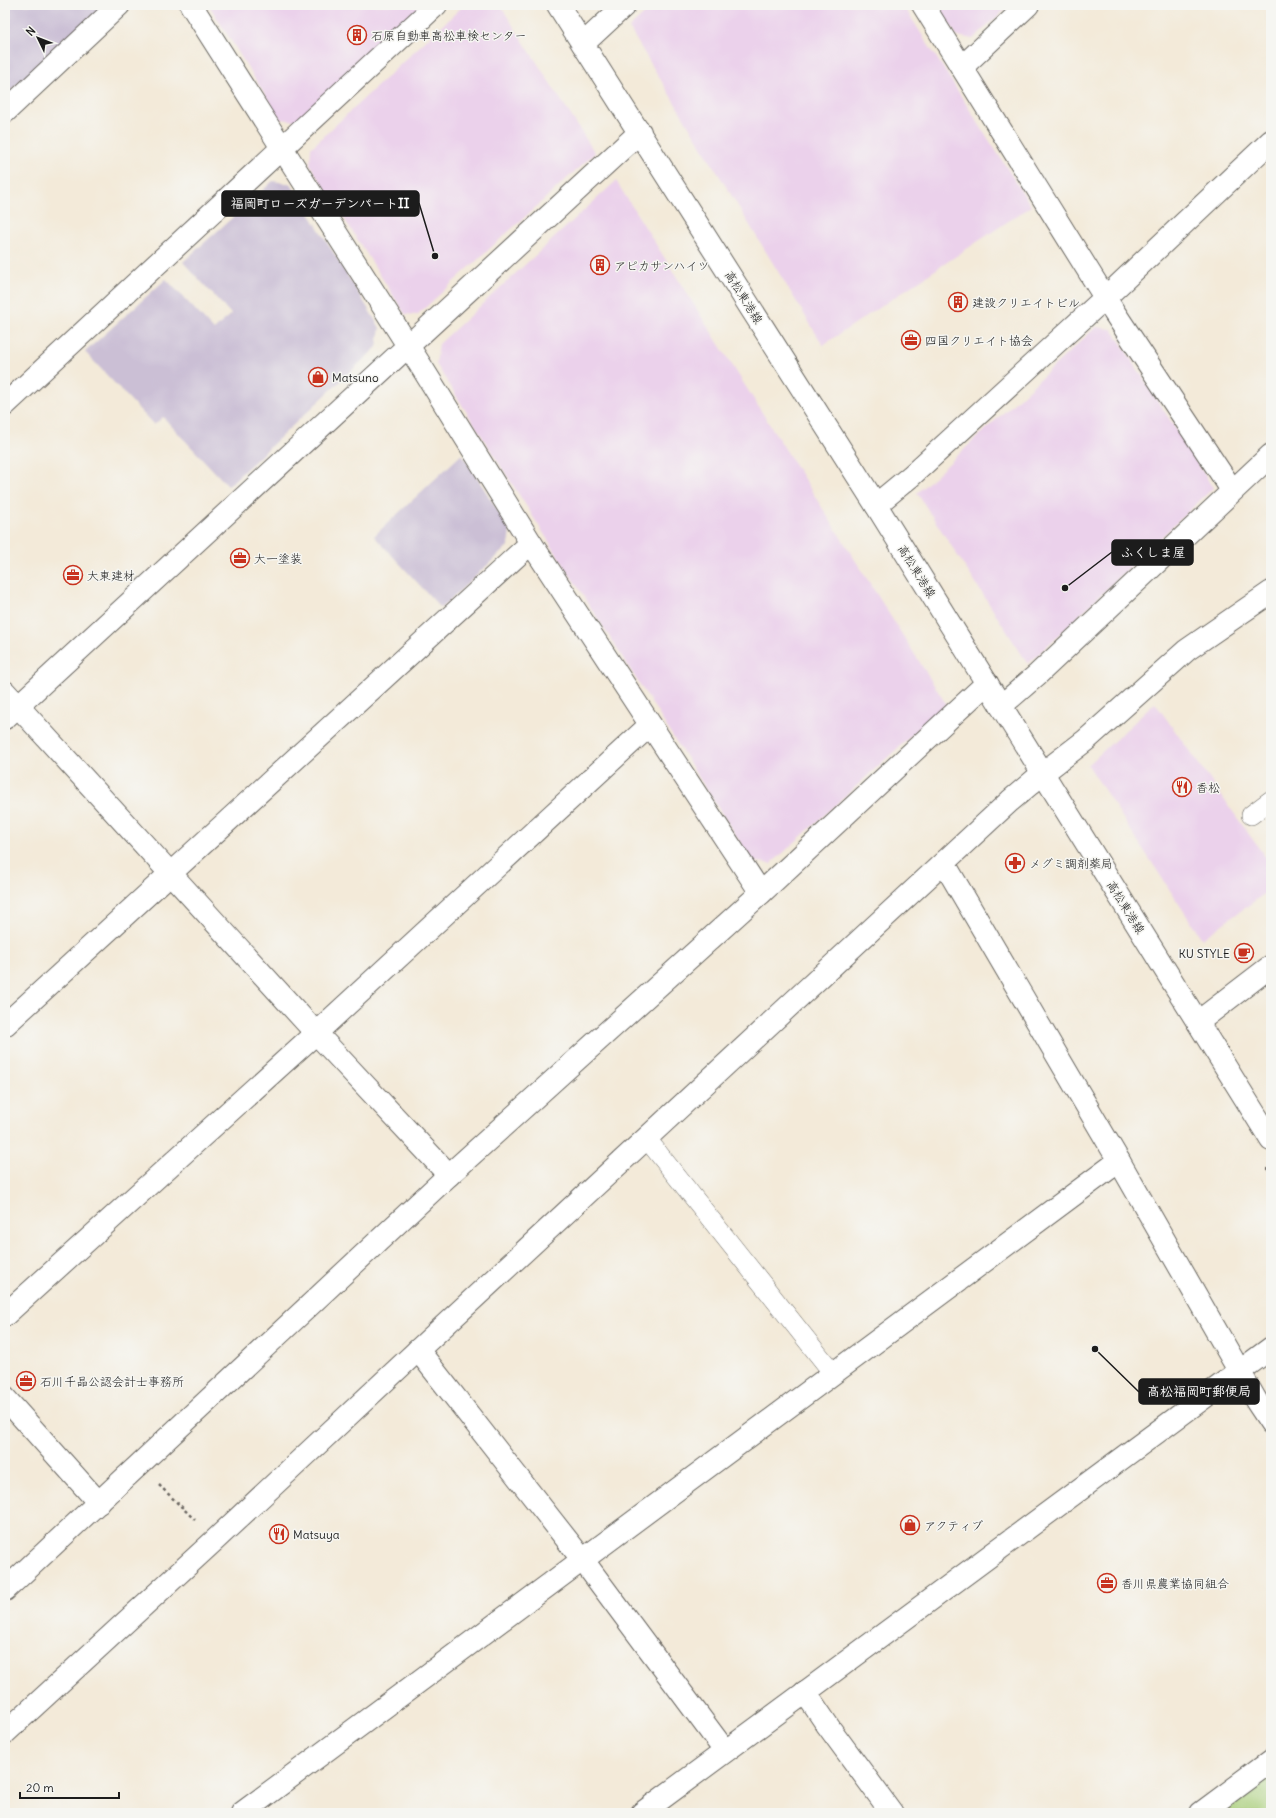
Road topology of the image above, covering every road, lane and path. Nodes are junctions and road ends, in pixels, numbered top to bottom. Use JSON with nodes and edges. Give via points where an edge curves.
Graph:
{"nodes":[{"id":1,"x":119,"y":5,"type":"edge"},
{"id":2,"x":191,"y":5,"type":"edge"},
{"id":3,"x":436,"y":5,"type":"edge"},
{"id":4,"x":558,"y":5,"type":"edge"},
{"id":5,"x":625,"y":5,"type":"edge"},
{"id":6,"x":923,"y":5,"type":"edge"},
{"id":7,"x":1028,"y":5,"type":"edge"},
{"id":8,"x":583,"y":44,"type":"junction"},
{"id":9,"x":962,"y":67,"type":"junction"},
{"id":10,"x":5,"y":112,"type":"edge"},
{"id":11,"x":640,"y":132,"type":"junction"},
{"id":12,"x":1271,"y":141,"type":"edge"},
{"id":13,"x":283,"y":148,"type":"junction"},
{"id":14,"x":1106,"y":297,"type":"junction"},
{"id":15,"x":408,"y":347,"type":"junction"},
{"id":16,"x":5,"y":405,"type":"edge"},
{"id":17,"x":1271,"y":455,"type":"edge"},
{"id":18,"x":1232,"y":490,"type":"junction"},
{"id":19,"x":876,"y":505,"type":"junction"},
{"id":20,"x":531,"y":543,"type":"junction"},
{"id":21,"x":1271,"y":592,"type":"edge"},
{"id":22,"x":987,"y":683,"type":"junction"},
{"id":23,"x":9,"y":705,"type":"edge"},
{"id":24,"x":1001,"y":706,"type":"junction"},
{"id":25,"x":650,"y":725,"type":"junction"},
{"id":26,"x":1043,"y":773,"type":"junction"},
{"id":27,"x":1271,"y":800,"type":"edge"},
{"id":28,"x":1251,"y":815,"type":"dead end"},
{"id":29,"x":944,"y":863,"type":"junction"},
{"id":30,"x":171,"y":873,"type":"junction"},
{"id":31,"x":761,"y":893,"type":"junction"},
{"id":32,"x":1271,"y":966,"type":"edge"},
{"id":33,"x":1198,"y":1022,"type":"junction"},
{"id":34,"x":5,"y":1025,"type":"edge"},
{"id":35,"x":316,"y":1033,"type":"junction"},
{"id":36,"x":646,"y":1139,"type":"junction"},
{"id":37,"x":1271,"y":1140,"type":"edge"},
{"id":38,"x":1119,"y":1161,"type":"junction"},
{"id":39,"x":449,"y":1175,"type":"junction"},
{"id":40,"x":5,"y":1315,"type":"edge"},
{"id":41,"x":1271,"y":1348,"type":"edge"},
{"id":42,"x":418,"y":1350,"type":"junction"},
{"id":43,"x":833,"y":1372,"type":"junction"},
{"id":44,"x":1240,"y":1373,"type":"junction"},
{"id":45,"x":5,"y":1398,"type":"edge"},
{"id":46,"x":1271,"y":1424,"type":"edge"},
{"id":47,"x":140,"y":1466,"type":"junction"},
{"id":48,"x":99,"y":1503,"type":"junction"},
{"id":49,"x":215,"y":1540,"type":"junction"},
{"id":50,"x":582,"y":1559,"type":"junction"},
{"id":51,"x":5,"y":1590,"type":"edge"},
{"id":52,"x":805,"y":1692,"type":"junction"},
{"id":53,"x":5,"y":1733,"type":"edge"},
{"id":54,"x":724,"y":1751,"type":"junction"},
{"id":55,"x":1271,"y":1761,"type":"edge"},
{"id":56,"x":242,"y":1813,"type":"edge"},
{"id":57,"x":642,"y":1813,"type":"edge"},
{"id":58,"x":892,"y":1813,"type":"edge"},
{"id":59,"x":1201,"y":1813,"type":"edge"}],
"edges":[{"from":1,"to":10,"type":"street"},
{"from":2,"to":13,"type":"street"},
{"from":3,"to":13,"type":"street"},
{"from":4,"to":8,"type":"street","name":"高松東港線"},
{"from":5,"to":8,"type":"street"},
{"from":6,"to":9,"type":"street"},
{"from":7,"to":9,"type":"street"},
{"from":8,"to":11,"type":"street","name":"高松東港線"},
{"from":9,"to":14,"type":"street"},
{"from":11,"to":15,"type":"street"},
{"from":11,"to":19,"type":"street","name":"高松東港線"},
{"from":12,"to":14,"type":"street"},
{"from":13,"to":15,"type":"street"},
{"from":13,"to":16,"type":"street"},
{"from":14,"to":18,"type":"street"},
{"from":14,"to":19,"type":"street"},
{"from":15,"to":20,"type":"street"},
{"from":15,"to":23,"type":"street"},
{"from":17,"to":18,"type":"street"},
{"from":18,"to":24,"type":"street"},
{"from":19,"to":22,"type":"street","name":"高松東港線"},
{"from":20,"to":25,"type":"street"},
{"from":20,"to":30,"type":"street"},
{"from":21,"to":26,"type":"street","via":[[1187,650],[1086,740]]},
{"from":22,"to":24,"type":"street","name":"高松東港線"},
{"from":22,"to":31,"type":"street"},
{"from":23,"to":30,"type":"street"},
{"from":24,"to":26,"type":"street","name":"高松東港線"},
{"from":25,"to":31,"type":"street"},
{"from":25,"to":35,"type":"street"},
{"from":26,"to":29,"type":"street"},
{"from":26,"to":33,"type":"street","name":"高松東港線"},
{"from":27,"to":28,"type":"lane"},
{"from":29,"to":36,"type":"street"},
{"from":29,"to":38,"type":"street"},
{"from":30,"to":34,"type":"street"},
{"from":30,"to":35,"type":"street"},
{"from":31,"to":39,"type":"street"},
{"from":32,"to":33,"type":"street"},
{"from":33,"to":37,"type":"street","name":"高松東港線"},
{"from":35,"to":39,"type":"street"},
{"from":35,"to":40,"type":"street"},
{"from":36,"to":42,"type":"street"},
{"from":36,"to":43,"type":"lane"},
{"from":38,"to":43,"type":"street"},
{"from":38,"to":44,"type":"street"},
{"from":39,"to":47,"type":"street"},
{"from":41,"to":44,"type":"street"},
{"from":42,"to":49,"type":"street"},
{"from":42,"to":50,"type":"street"},
{"from":43,"to":50,"type":"street"},
{"from":44,"to":46,"type":"street"},
{"from":44,"to":52,"type":"street"},
{"from":45,"to":48,"type":"street"},
{"from":47,"to":48,"type":"street"},
{"from":47,"to":49,"type":"path"},
{"from":48,"to":51,"type":"street"},
{"from":49,"to":53,"type":"street"},
{"from":50,"to":54,"type":"street"},
{"from":50,"to":56,"type":"street"},
{"from":52,"to":54,"type":"street"},
{"from":52,"to":58,"type":"street"},
{"from":54,"to":57,"type":"street"},
{"from":55,"to":59,"type":"street"}]}
